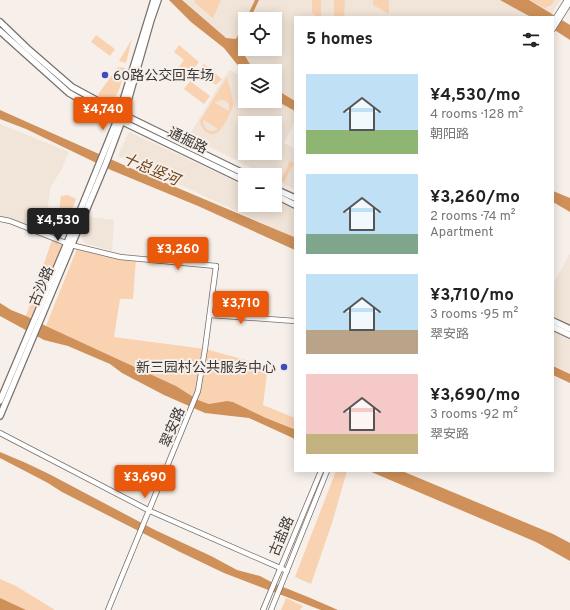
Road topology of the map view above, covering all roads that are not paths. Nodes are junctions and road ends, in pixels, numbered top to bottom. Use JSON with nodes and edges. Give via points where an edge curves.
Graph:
{"nodes":[{"id":1,"x":154,"y":0,"type":"edge"},
{"id":2,"x":158,"y":0,"type":"edge"},
{"id":3,"x":567,"y":0,"type":"edge"},
{"id":4,"x":570,"y":2,"type":"edge"},
{"id":5,"x":559,"y":16,"type":"junction"},
{"id":6,"x":554,"y":21,"type":"edge"},
{"id":7,"x":0,"y":22,"type":"edge"},
{"id":8,"x":554,"y":27,"type":"edge"},
{"id":9,"x":0,"y":31,"type":"edge"},
{"id":10,"x":122,"y":114,"type":"junction"},
{"id":11,"x":119,"y":120,"type":"junction"},
{"id":12,"x":238,"y":171,"type":"edge"},
{"id":13,"x":238,"y":178,"type":"edge"},
{"id":14,"x":282,"y":192,"type":"edge"},
{"id":15,"x":282,"y":198,"type":"edge"},
{"id":16,"x":294,"y":198,"type":"edge"},
{"id":17,"x":294,"y":204,"type":"edge"},
{"id":18,"x":0,"y":219,"type":"edge"},
{"id":19,"x":69,"y":244,"type":"junction"},
{"id":20,"x":210,"y":315,"type":"junction"},
{"id":21,"x":294,"y":321,"type":"edge"},
{"id":22,"x":554,"y":321,"type":"edge"},
{"id":23,"x":554,"y":327,"type":"edge"},
{"id":24,"x":570,"y":329,"type":"edge"},
{"id":25,"x":570,"y":335,"type":"edge"},
{"id":26,"x":29,"y":339,"type":"junction"},
{"id":27,"x":0,"y":401,"type":"edge"},
{"id":28,"x":0,"y":416,"type":"edge"},
{"id":29,"x":0,"y":433,"type":"edge"},
{"id":30,"x":320,"y":472,"type":"edge"},
{"id":31,"x":327,"y":472,"type":"edge"},
{"id":32,"x":150,"y":511,"type":"junction"},
{"id":33,"x":280,"y":567,"type":"junction"},
{"id":34,"x":288,"y":571,"type":"junction"},
{"id":35,"x":108,"y":610,"type":"edge"},
{"id":36,"x":263,"y":610,"type":"edge"},
{"id":37,"x":271,"y":610,"type":"edge"}],
"edges":[{"from":1,"to":10,"type":"main road"},
{"from":2,"to":10,"type":"main road"},
{"from":3,"to":5,"type":"street"},
{"from":4,"to":5,"type":"street"},
{"from":5,"to":6,"type":"street"},
{"from":5,"to":8,"type":"street"},
{"from":7,"to":10,"type":"main road","name":"通掘路","via":[[72,87]]},
{"from":9,"to":11,"type":"main road","name":"通掘路","via":[[70,93]]},
{"from":10,"to":11,"type":"main road","name":"古沙路"},
{"from":10,"to":12,"type":"main road","name":"通掘路"},
{"from":11,"to":13,"type":"main road","name":"通掘路"},
{"from":11,"to":19,"type":"main road","name":"古沙路"},
{"from":14,"to":16,"type":"main road"},
{"from":15,"to":17,"type":"main road"},
{"from":18,"to":19,"type":"street"},
{"from":19,"to":20,"type":"street","name":"翠安路","via":[[120,258],[216,266]]},
{"from":19,"to":26,"type":"main road","name":"古沙路"},
{"from":20,"to":21,"type":"street"},
{"from":20,"to":32,"type":"street","name":"翠安路","via":[[198,391]]},
{"from":22,"to":24,"type":"main road"},
{"from":23,"to":25,"type":"main road"},
{"from":26,"to":27,"type":"main road","name":"古沙路"},
{"from":26,"to":28,"type":"main road","name":"古沙路"},
{"from":29,"to":32,"type":"street"},
{"from":30,"to":33,"type":"street","name":"古盐路"},
{"from":31,"to":34,"type":"street","name":"古盐路"},
{"from":32,"to":33,"type":"street"},
{"from":32,"to":35,"type":"street","name":"翠安路"},
{"from":33,"to":34,"type":"street"},
{"from":33,"to":36,"type":"street","name":"古盐路"},
{"from":34,"to":37,"type":"street","name":"古盐路"}]}
